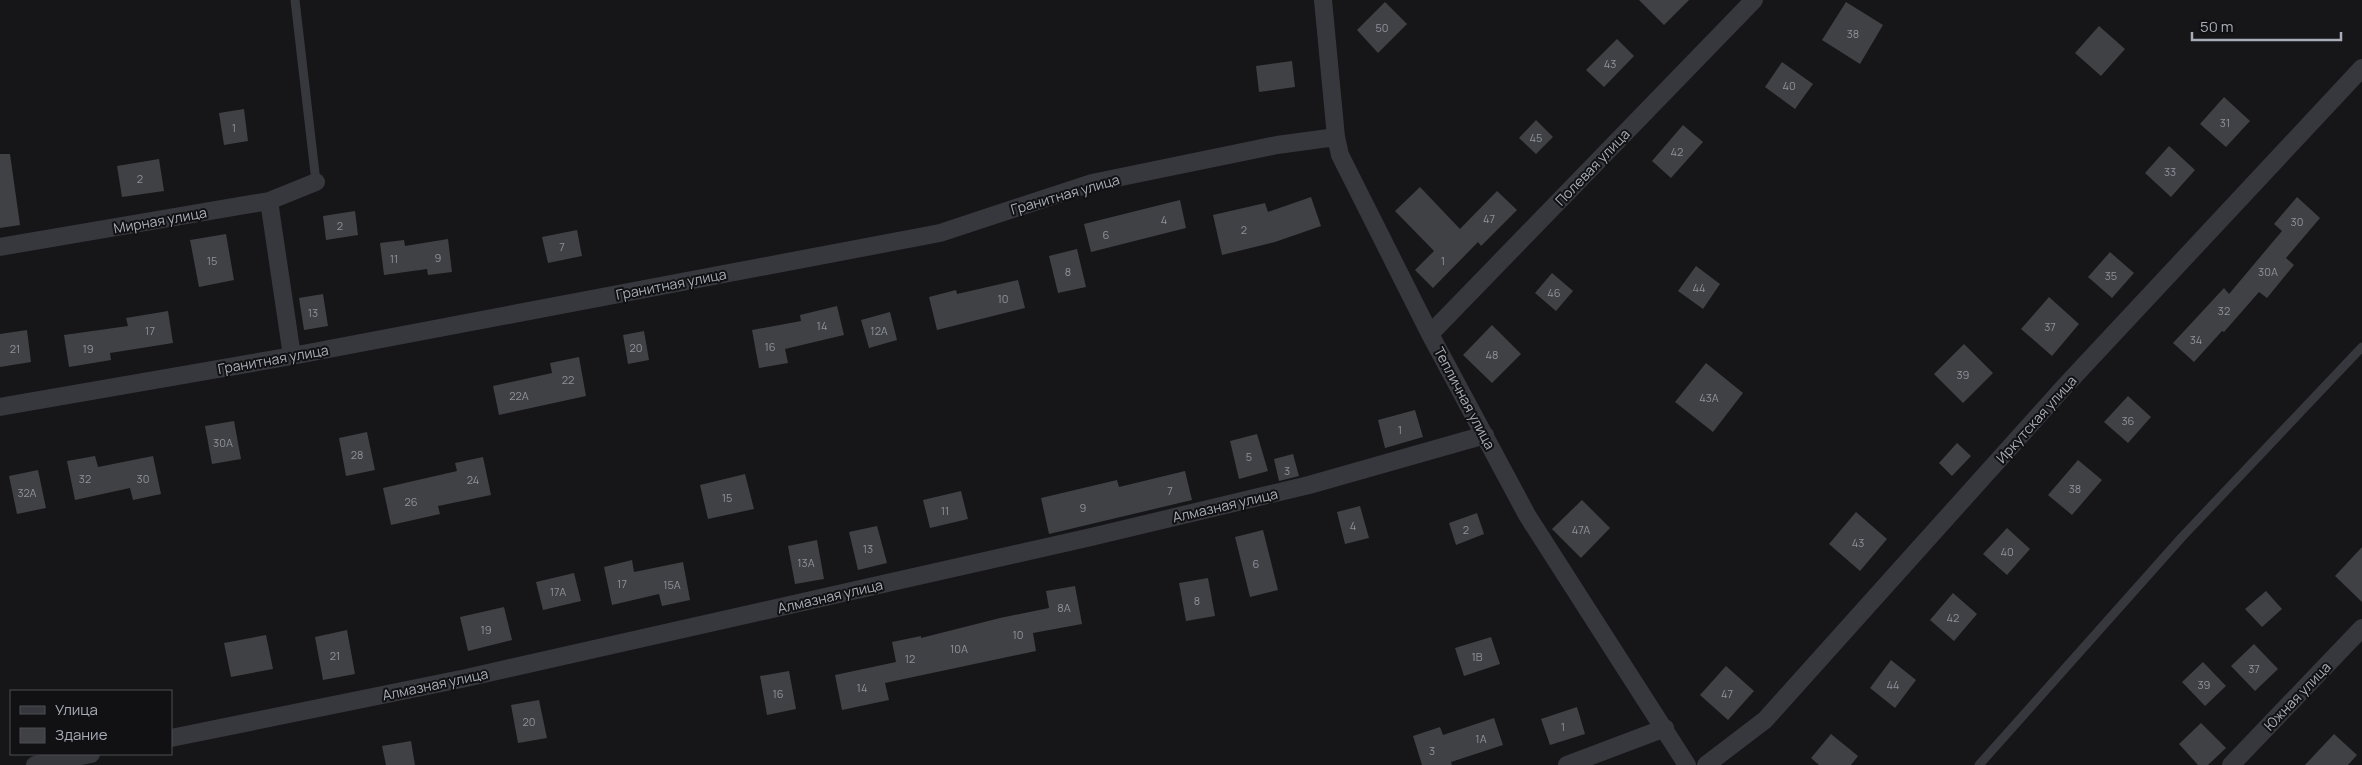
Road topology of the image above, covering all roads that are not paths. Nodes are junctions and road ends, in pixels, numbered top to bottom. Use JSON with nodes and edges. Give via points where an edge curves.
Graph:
{"nodes":[{"id":1,"x":295,"y":0,"type":"edge"},
{"id":2,"x":1323,"y":0,"type":"edge"},
{"id":3,"x":1754,"y":0,"type":"edge"},
{"id":4,"x":2362,"y":68,"type":"edge"},
{"id":5,"x":1336,"y":137,"type":"junction"},
{"id":6,"x":316,"y":182,"type":"joint"},
{"id":7,"x":269,"y":201,"type":"junction"},
{"id":8,"x":0,"y":247,"type":"edge"},
{"id":9,"x":1430,"y":334,"type":"junction"},
{"id":10,"x":2362,"y":346,"type":"edge"},
{"id":11,"x":292,"y":356,"type":"junction"},
{"id":12,"x":0,"y":407,"type":"edge"},
{"id":13,"x":1485,"y":435,"type":"junction"},
{"id":14,"x":2362,"y":628,"type":"edge"},
{"id":15,"x":1665,"y":728,"type":"junction"},
{"id":16,"x":172,"y":738,"type":"edge"},
{"id":17,"x":86,"y":755,"type":"edge"},
{"id":18,"x":35,"y":765,"type":"edge"},
{"id":19,"x":1567,"y":765,"type":"edge"},
{"id":20,"x":1687,"y":765,"type":"edge"},
{"id":21,"x":1706,"y":765,"type":"edge"},
{"id":22,"x":1978,"y":765,"type":"edge"},
{"id":23,"x":2231,"y":765,"type":"edge"}],
"edges":[{"from":1,"to":6,"type":"lane"},
{"from":2,"to":5,"type":"street","name":"Тепличная улица"},
{"from":3,"to":9,"type":"street","name":"Полевая улица"},
{"from":4,"to":21,"type":"street","name":"Иркутская улица","via":[[2064,387],[1765,720]]},
{"from":5,"to":9,"type":"street","name":"Тепличная улица","via":[[1340,155]]},
{"from":5,"to":11,"type":"street","name":"Гранитная улица","via":[[1277,145],[1092,184],[940,233]]},
{"from":6,"to":7,"type":"street","name":"Мирная улица"},
{"from":7,"to":8,"type":"street","name":"Мирная улица"},
{"from":7,"to":11,"type":"street"},
{"from":9,"to":13,"type":"street","name":"Тепличная улица"},
{"from":10,"to":22,"type":"lane","via":[[2182,537]]},
{"from":11,"to":12,"type":"street","name":"Гранитная улица"},
{"from":13,"to":15,"type":"street","name":"Тепличная улица","via":[[1527,516]]},
{"from":13,"to":16,"type":"street","name":"Алмазная улица","via":[[1309,485],[1081,539],[466,678]]},
{"from":14,"to":23,"type":"street","name":"Южная улица"},
{"from":15,"to":19,"type":"street"},
{"from":15,"to":20,"type":"street","name":"Тепличная улица"},
{"from":17,"to":18,"type":"street"}]}
